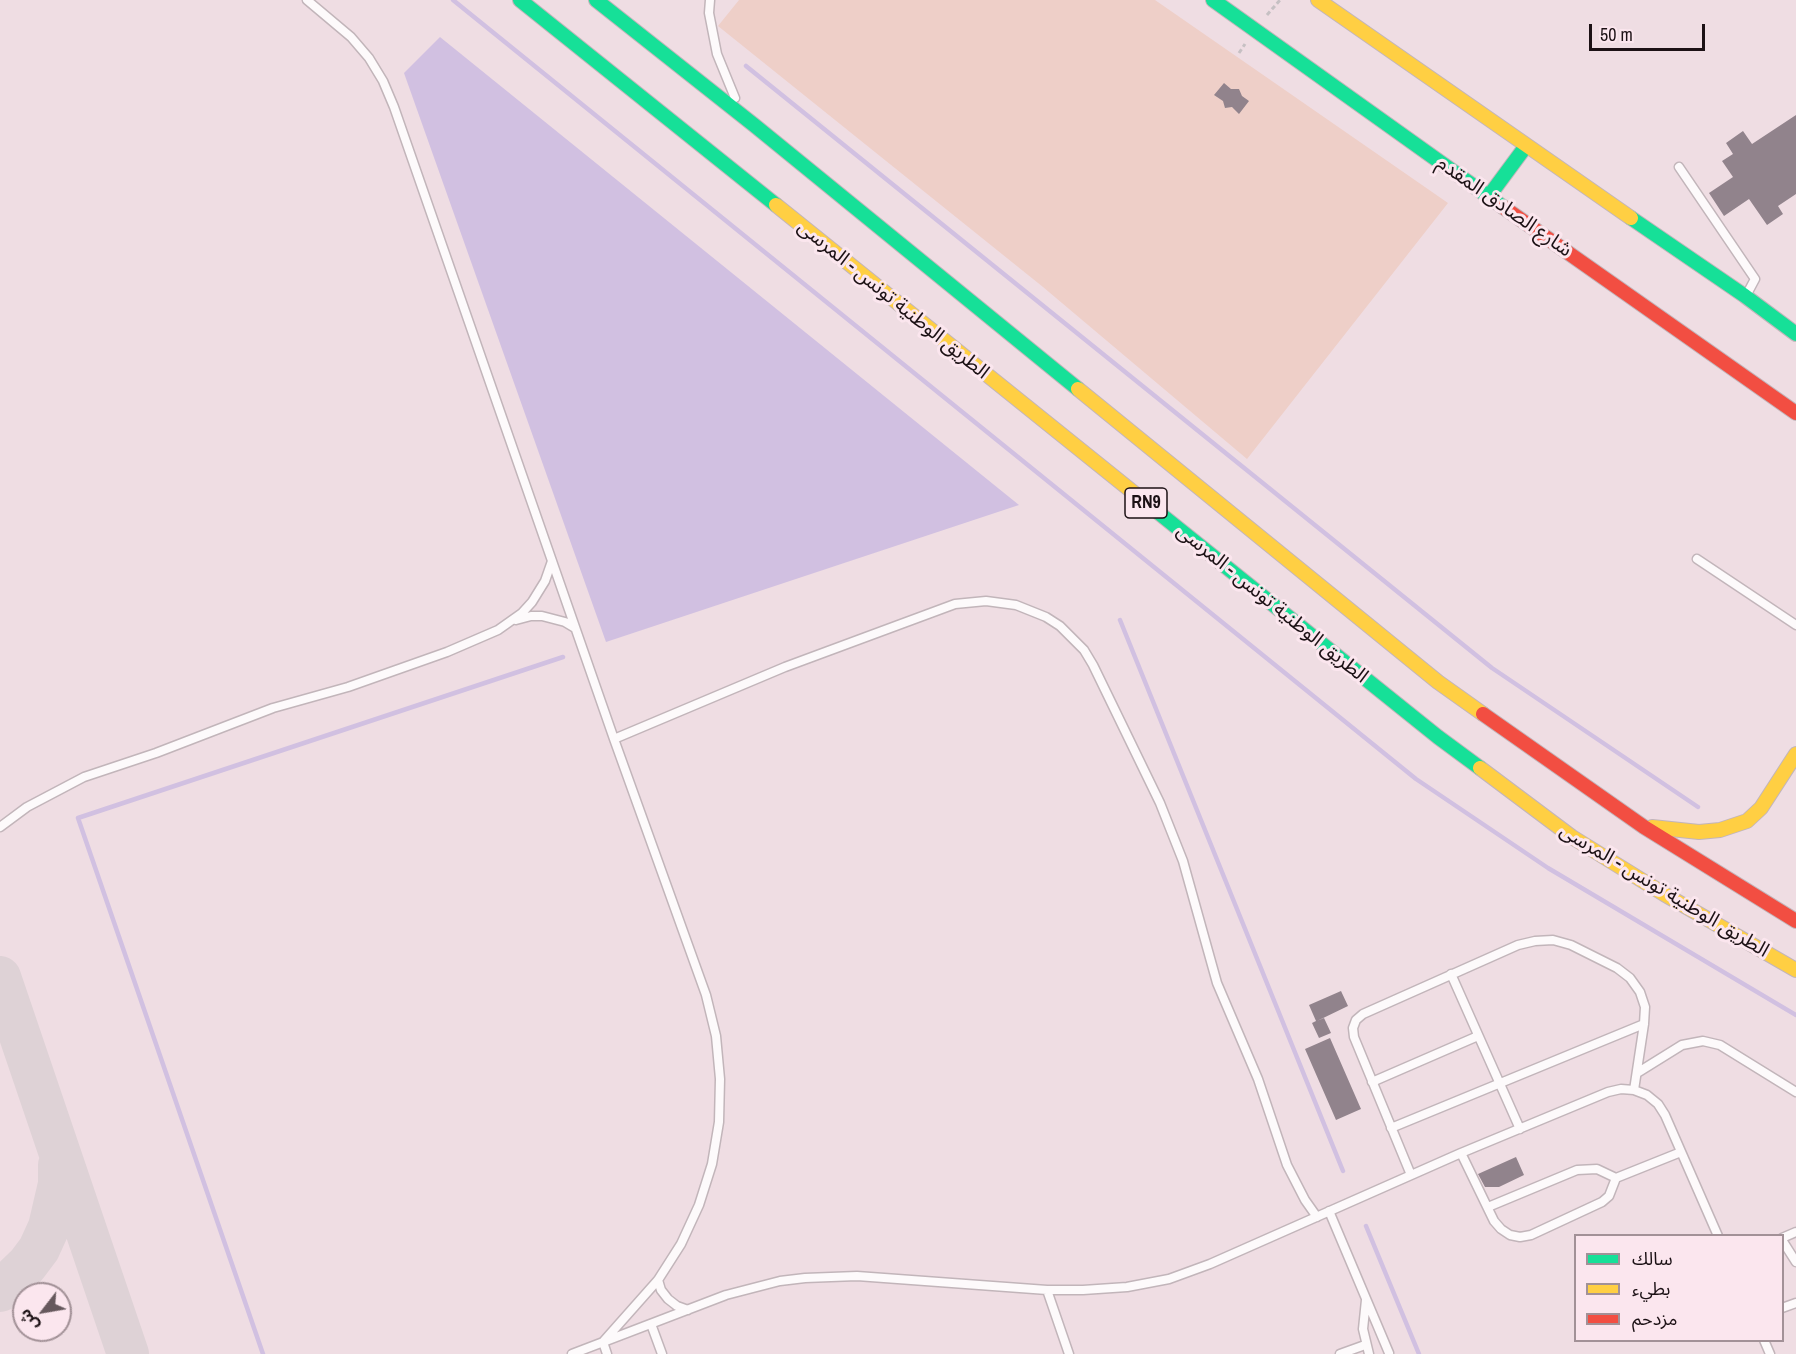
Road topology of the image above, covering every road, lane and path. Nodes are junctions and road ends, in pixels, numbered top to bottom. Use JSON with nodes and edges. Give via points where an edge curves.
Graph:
{"nodes":[{"id":1,"x":307,"y":0,"type":"edge"},
{"id":2,"x":520,"y":0,"type":"edge"},
{"id":3,"x":596,"y":0,"type":"edge"},
{"id":4,"x":710,"y":0,"type":"edge"},
{"id":5,"x":1213,"y":0,"type":"edge"},
{"id":6,"x":1318,"y":0,"type":"edge"},
{"id":7,"x":754,"y":125,"type":"junction"},
{"id":8,"x":1526,"y":146,"type":"junction"},
{"id":9,"x":1679,"y":167,"type":"dead end"},
{"id":10,"x":1489,"y":196,"type":"junction"},
{"id":11,"x":1745,"y":296,"type":"junction"},
{"id":12,"x":1796,"y":334,"type":"edge"},
{"id":13,"x":1796,"y":413,"type":"edge"},
{"id":14,"x":1697,"y":560,"type":"dead end"},
{"id":15,"x":552,"y":561,"type":"junction"},
{"id":16,"x":510,"y":622,"type":"junction"},
{"id":17,"x":1796,"y":625,"type":"edge"},
{"id":18,"x":575,"y":628,"type":"junction"},
{"id":19,"x":614,"y":738,"type":"junction"},
{"id":20,"x":1796,"y":754,"type":"edge"},
{"id":21,"x":0,"y":827,"type":"edge"},
{"id":22,"x":1644,"y":827,"type":"junction"},
{"id":23,"x":1796,"y":921,"type":"edge"},
{"id":24,"x":1778,"y":961,"type":"junction"},
{"id":25,"x":1796,"y":970,"type":"edge"},
{"id":26,"x":1451,"y":974,"type":"junction"},
{"id":27,"x":1796,"y":986,"type":"edge"},
{"id":28,"x":1644,"y":1024,"type":"junction"},
{"id":29,"x":1479,"y":1036,"type":"junction"},
{"id":30,"x":1637,"y":1073,"type":"junction"},
{"id":31,"x":1372,"y":1082,"type":"junction"},
{"id":32,"x":1500,"y":1083,"type":"junction"},
{"id":33,"x":1634,"y":1090,"type":"junction"},
{"id":34,"x":1796,"y":1092,"type":"edge"},
{"id":35,"x":1391,"y":1128,"type":"junction"},
{"id":36,"x":1520,"y":1129,"type":"junction"},
{"id":37,"x":1681,"y":1152,"type":"junction"},
{"id":38,"x":1461,"y":1153,"type":"junction"},
{"id":39,"x":1411,"y":1175,"type":"junction"},
{"id":40,"x":1616,"y":1178,"type":"junction"},
{"id":41,"x":1488,"y":1207,"type":"junction"},
{"id":42,"x":1329,"y":1211,"type":"junction"},
{"id":43,"x":1317,"y":1217,"type":"junction"},
{"id":44,"x":1717,"y":1234,"type":"edge"},
{"id":45,"x":1784,"y":1242,"type":"edge"},
{"id":46,"x":1796,"y":1262,"type":"edge"},
{"id":47,"x":658,"y":1280,"type":"junction"},
{"id":48,"x":1047,"y":1290,"type":"junction"},
{"id":49,"x":1366,"y":1299,"type":"junction"},
{"id":50,"x":688,"y":1310,"type":"junction"},
{"id":51,"x":651,"y":1324,"type":"junction"},
{"id":52,"x":603,"y":1342,"type":"junction"},
{"id":53,"x":1365,"y":1345,"type":"junction"},
{"id":54,"x":1389,"y":1353,"type":"edge"},
{"id":55,"x":572,"y":1354,"type":"edge"},
{"id":56,"x":607,"y":1354,"type":"edge"},
{"id":57,"x":662,"y":1354,"type":"edge"},
{"id":58,"x":1069,"y":1354,"type":"edge"},
{"id":59,"x":1340,"y":1354,"type":"edge"},
{"id":60,"x":1369,"y":1354,"type":"edge"}],
"edges":[{"from":1,"to":15,"type":"lane","via":[[351,37],[383,81]]},
{"from":2,"to":24,"type":"main road","name":"الطريق الوطنية تونس - المرسى","number":"RN9","via":[[1438,737],[1572,837]]},
{"from":3,"to":7,"type":"main road","number":"RN9"},
{"from":4,"to":7,"type":"lane","via":[[717,54],[734,96]]},
{"from":5,"to":10,"type":"main road","name":"شارع الصادق المقدم"},
{"from":6,"to":8,"type":"main road"},
{"from":7,"to":22,"type":"main road","number":"RN9","via":[[1438,682]]},
{"from":8,"to":10,"type":"main road"},
{"from":8,"to":11,"type":"main road"},
{"from":9,"to":11,"type":"lane","via":[[1755,279]]},
{"from":10,"to":13,"type":"main road","name":"شارع الصادق المقدم"},
{"from":11,"to":12,"type":"main road"},
{"from":14,"to":17,"type":"lane"},
{"from":15,"to":16,"type":"lane","via":[[540,590]]},
{"from":15,"to":18,"type":"lane"},
{"from":16,"to":18,"type":"lane","via":[[542,616]]},
{"from":16,"to":21,"type":"lane","via":[[447,652],[273,708],[84,777],[27,807]]},
{"from":18,"to":19,"type":"lane"},
{"from":19,"to":43,"type":"lane","via":[[785,667],[955,604],[986,601],[1016,605],[1060,626],[1093,665],[1160,803],[1183,861],[1217,983],[1258,1079],[1287,1165]]},
{"from":19,"to":47,"type":"lane","via":[[706,994],[716,1036],[720,1079],[719,1122],[712,1164],[681,1244]]},
{"from":20,"to":22,"type":"main road","via":[[1761,808],[1747,821],[1699,832]]},
{"from":22,"to":23,"type":"main road","number":"RN9"},
{"from":24,"to":25,"type":"main road","name":"الطريق الوطنية تونس - المرسى","number":"RN9"},
{"from":24,"to":27,"type":"main road"},
{"from":26,"to":28,"type":"lane","via":[[1518,945],[1553,940],[1571,945],[1630,978],[1645,1007]]},
{"from":26,"to":29,"type":"lane"},
{"from":26,"to":31,"type":"lane","via":[[1356,1020],[1354,1037]]},
{"from":28,"to":30,"type":"lane"},
{"from":28,"to":32,"type":"lane"},
{"from":29,"to":31,"type":"lane"},
{"from":29,"to":32,"type":"lane"},
{"from":30,"to":33,"type":"lane"},
{"from":30,"to":34,"type":"lane","via":[[1682,1045],[1703,1041],[1720,1045]]},
{"from":31,"to":35,"type":"lane"},
{"from":32,"to":35,"type":"lane"},
{"from":32,"to":36,"type":"lane"},
{"from":33,"to":36,"type":"lane","via":[[1608,1092]]},
{"from":33,"to":37,"type":"lane","via":[[1658,1104]]},
{"from":35,"to":39,"type":"lane"},
{"from":36,"to":38,"type":"lane"},
{"from":37,"to":40,"type":"lane"},
{"from":37,"to":44,"type":"lane"},
{"from":38,"to":39,"type":"lane"},
{"from":38,"to":41,"type":"lane"},
{"from":39,"to":42,"type":"lane"},
{"from":40,"to":41,"type":"lane","via":[[1597,1169],[1577,1170]]},
{"from":40,"to":41,"type":"lane","via":[[1602,1202],[1531,1235],[1510,1235],[1501,1229]]},
{"from":42,"to":43,"type":"lane"},
{"from":42,"to":49,"type":"lane"},
{"from":43,"to":48,"type":"lane","via":[[1169,1279],[1127,1287]]},
{"from":45,"to":46,"type":"lane"},
{"from":47,"to":50,"type":"lane","via":[[668,1299]]},
{"from":47,"to":52,"type":"lane"},
{"from":48,"to":50,"type":"lane","via":[[831,1276],[753,1287]]},
{"from":48,"to":58,"type":"lane"},
{"from":49,"to":53,"type":"lane"},
{"from":49,"to":54,"type":"lane"},
{"from":50,"to":51,"type":"lane"},
{"from":51,"to":52,"type":"lane"},
{"from":51,"to":57,"type":"lane"},
{"from":52,"to":55,"type":"lane"},
{"from":52,"to":56,"type":"lane"},
{"from":53,"to":59,"type":"lane"},
{"from":53,"to":60,"type":"lane"}]}
